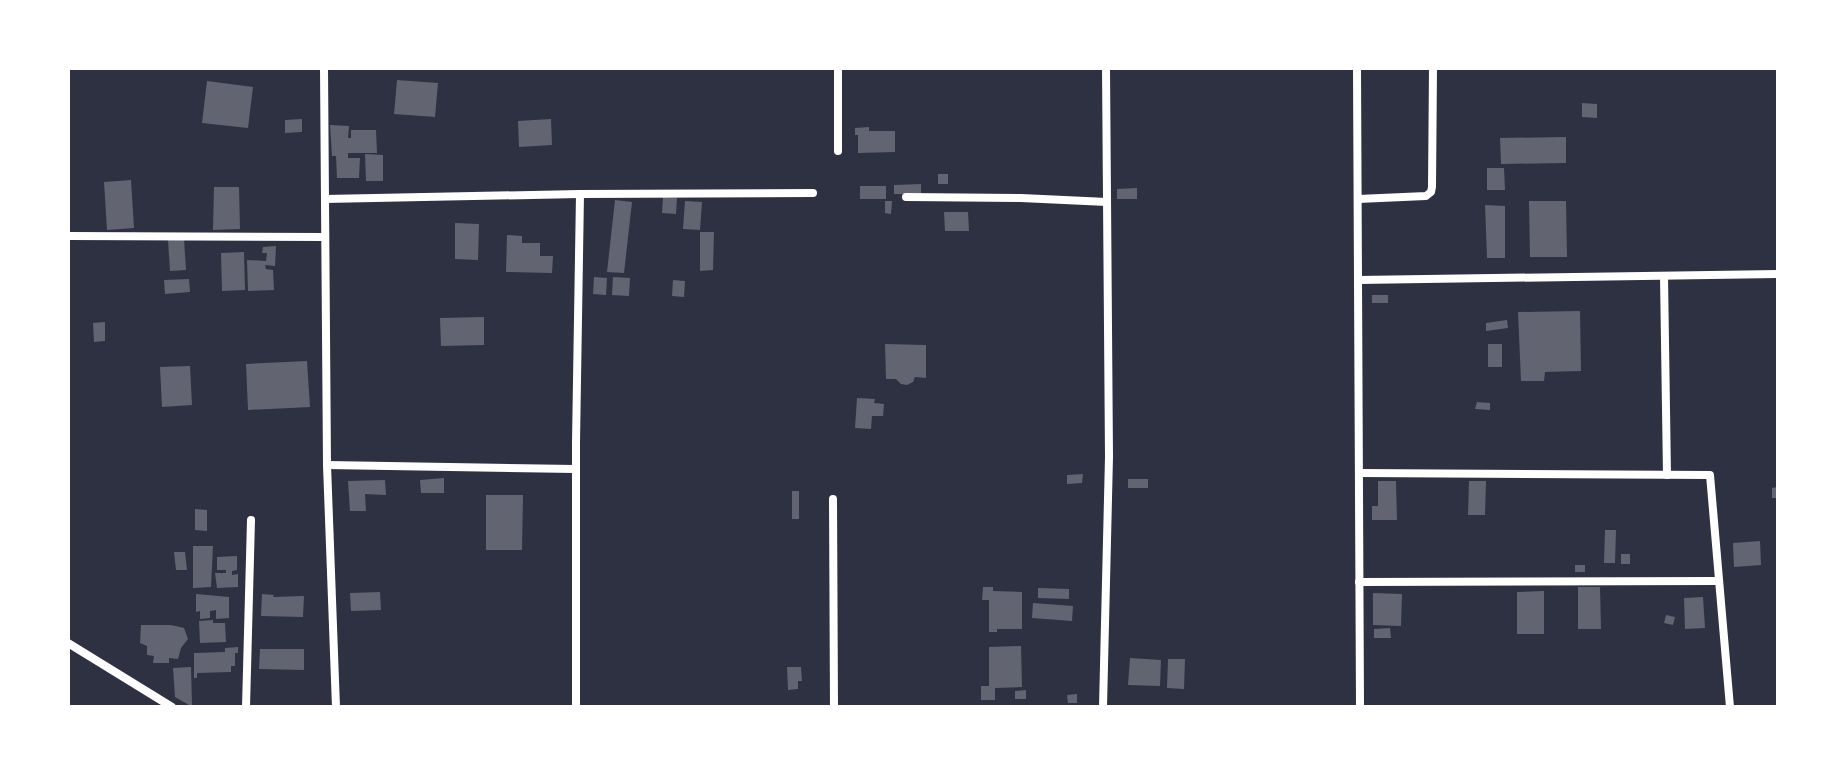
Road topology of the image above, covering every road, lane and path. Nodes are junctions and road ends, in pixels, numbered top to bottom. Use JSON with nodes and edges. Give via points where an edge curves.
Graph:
{"nodes":[{"id":1,"x":324,"y":68,"type":"edge"},
{"id":2,"x":838,"y":68,"type":"edge"},
{"id":3,"x":1106,"y":68,"type":"edge"},
{"id":4,"x":1357,"y":68,"type":"edge"},
{"id":5,"x":1433,"y":68,"type":"edge"},
{"id":6,"x":838,"y":151,"type":"dead end"},
{"id":7,"x":813,"y":193,"type":"dead end"},
{"id":8,"x":580,"y":194,"type":"junction"},
{"id":9,"x":906,"y":197,"type":"dead end"},
{"id":10,"x":325,"y":199,"type":"junction"},
{"id":11,"x":1358,"y":199,"type":"junction"},
{"id":12,"x":1107,"y":202,"type":"junction"},
{"id":13,"x":68,"y":236,"type":"edge"},
{"id":14,"x":325,"y":237,"type":"junction"},
{"id":15,"x":1778,"y":274,"type":"edge"},
{"id":16,"x":1664,"y":276,"type":"junction"},
{"id":17,"x":1358,"y":280,"type":"junction"},
{"id":18,"x":327,"y":465,"type":"junction"},
{"id":19,"x":575,"y":469,"type":"junction"},
{"id":20,"x":1359,"y":473,"type":"junction"},
{"id":21,"x":1667,"y":475,"type":"junction"},
{"id":22,"x":833,"y":499,"type":"dead end"},
{"id":23,"x":251,"y":520,"type":"dead end"},
{"id":24,"x":1718,"y":581,"type":"junction"},
{"id":25,"x":1359,"y":582,"type":"junction"},
{"id":26,"x":68,"y":643,"type":"edge"},
{"id":27,"x":172,"y":707,"type":"edge"},
{"id":28,"x":246,"y":707,"type":"edge"},
{"id":29,"x":336,"y":707,"type":"edge"},
{"id":30,"x":576,"y":707,"type":"edge"},
{"id":31,"x":834,"y":707,"type":"edge"},
{"id":32,"x":1103,"y":707,"type":"edge"},
{"id":33,"x":1360,"y":707,"type":"edge"},
{"id":34,"x":1730,"y":707,"type":"edge"}],
"edges":[{"from":1,"to":10,"type":"street"},
{"from":2,"to":6,"type":"street"},
{"from":3,"to":12,"type":"street"},
{"from":4,"to":11,"type":"street"},
{"from":5,"to":11,"type":"street","via":[[1431,192]]},
{"from":7,"to":8,"type":"street"},
{"from":8,"to":10,"type":"street"},
{"from":8,"to":19,"type":"street"},
{"from":9,"to":12,"type":"street"},
{"from":10,"to":14,"type":"street"},
{"from":11,"to":17,"type":"street"},
{"from":12,"to":32,"type":"street","via":[[1109,457]]},
{"from":13,"to":14,"type":"street"},
{"from":14,"to":18,"type":"street"},
{"from":15,"to":16,"type":"street"},
{"from":16,"to":17,"type":"street"},
{"from":16,"to":21,"type":"street"},
{"from":17,"to":20,"type":"street"},
{"from":18,"to":19,"type":"street"},
{"from":18,"to":29,"type":"street"},
{"from":19,"to":30,"type":"street"},
{"from":20,"to":21,"type":"street"},
{"from":20,"to":25,"type":"street"},
{"from":21,"to":24,"type":"street","via":[[1710,475]]},
{"from":22,"to":31,"type":"street"},
{"from":23,"to":28,"type":"street"},
{"from":24,"to":25,"type":"street"},
{"from":24,"to":34,"type":"street"},
{"from":25,"to":33,"type":"street"},
{"from":26,"to":27,"type":"street"}]}
